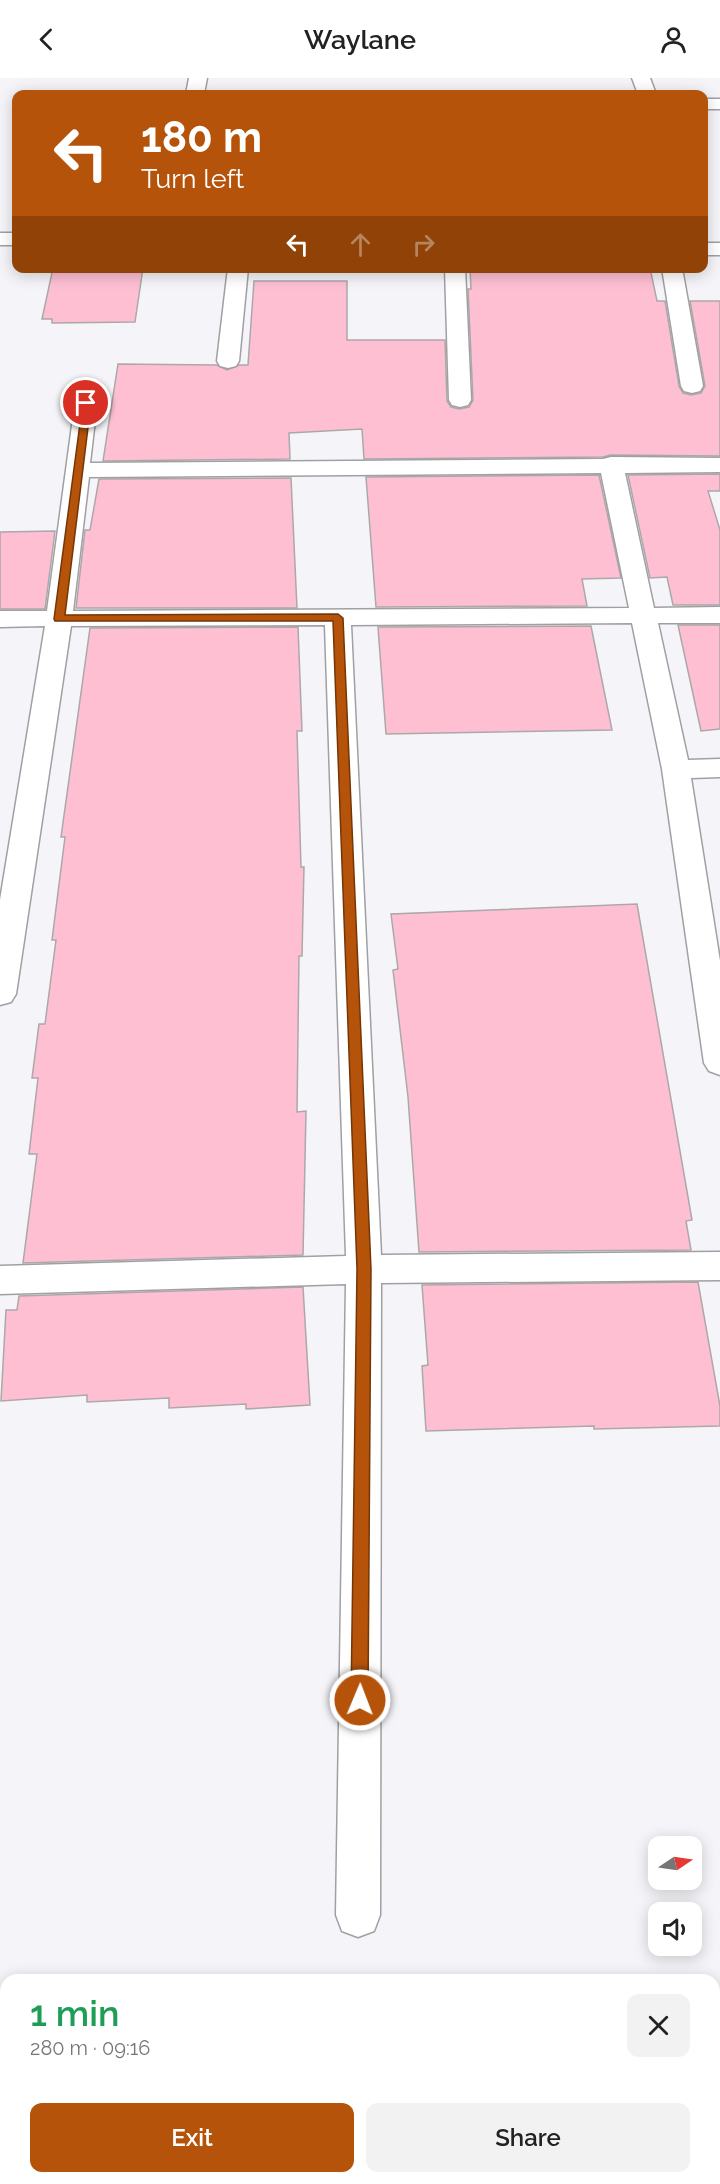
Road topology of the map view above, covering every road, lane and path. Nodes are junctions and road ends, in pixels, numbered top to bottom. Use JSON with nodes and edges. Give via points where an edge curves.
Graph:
{"nodes":[{"id":1,"x":237,"y":273,"type":"edge"},
{"id":2,"x":455,"y":273,"type":"edge"},
{"id":3,"x":673,"y":273,"type":"edge"},
{"id":4,"x":228,"y":361,"type":"dead end"},
{"id":5,"x":692,"y":386,"type":"dead end"},
{"id":6,"x":460,"y":400,"type":"dead end"},
{"id":7,"x":86,"y":403,"type":"dead end"},
{"id":8,"x":610,"y":464,"type":"junction"},
{"id":9,"x":720,"y":465,"type":"edge"},
{"id":10,"x":77,"y":470,"type":"junction"},
{"id":11,"x":642,"y":614,"type":"junction"},
{"id":12,"x":720,"y":615,"type":"edge"},
{"id":13,"x":338,"y":618,"type":"junction"},
{"id":14,"x":0,"y":619,"type":"edge"},
{"id":15,"x":59,"y":619,"type":"junction"},
{"id":16,"x":676,"y":768,"type":"junction"},
{"id":17,"x":720,"y":768,"type":"edge"},
{"id":18,"x":6,"y":920,"type":"edge"},
{"id":19,"x":0,"y":994,"type":"edge"},
{"id":20,"x":720,"y":1063,"type":"edge"},
{"id":21,"x":720,"y":1266,"type":"edge"},
{"id":22,"x":364,"y":1269,"type":"junction"},
{"id":23,"x":0,"y":1280,"type":"edge"},
{"id":24,"x":358,"y":1915,"type":"dead end"}],
"edges":[{"from":1,"to":4,"type":"street"},
{"from":2,"to":6,"type":"street"},
{"from":3,"to":5,"type":"street"},
{"from":7,"to":10,"type":"street"},
{"from":8,"to":9,"type":"street"},
{"from":8,"to":10,"type":"street"},
{"from":8,"to":11,"type":"street"},
{"from":10,"to":15,"type":"street"},
{"from":11,"to":12,"type":"street"},
{"from":11,"to":13,"type":"street"},
{"from":11,"to":16,"type":"street"},
{"from":13,"to":15,"type":"street"},
{"from":13,"to":22,"type":"street"},
{"from":14,"to":15,"type":"street"},
{"from":15,"to":18,"type":"street"},
{"from":16,"to":17,"type":"street"},
{"from":16,"to":20,"type":"street"},
{"from":18,"to":19,"type":"street"},
{"from":21,"to":22,"type":"street"},
{"from":22,"to":23,"type":"street"},
{"from":22,"to":24,"type":"street"}]}
